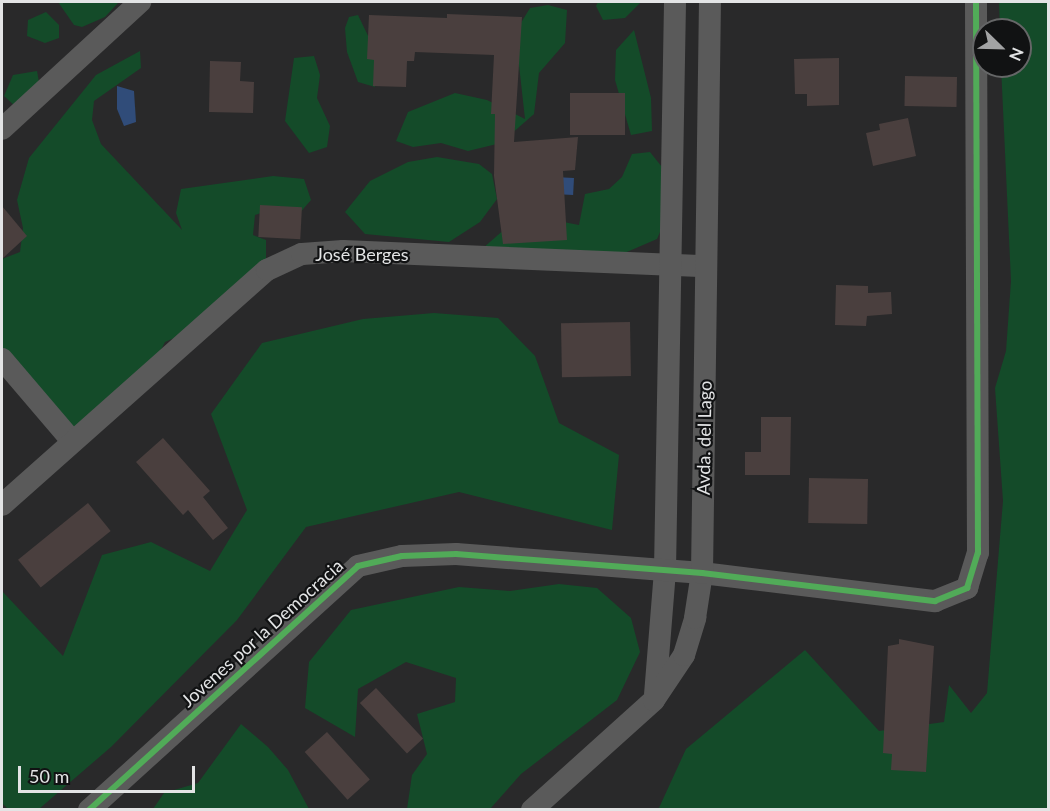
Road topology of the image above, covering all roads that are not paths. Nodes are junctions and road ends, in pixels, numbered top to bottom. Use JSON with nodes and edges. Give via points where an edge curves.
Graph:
{"nodes":[{"id":1,"x":140,"y":2,"type":"edge"},
{"id":2,"x":675,"y":2,"type":"edge"},
{"id":3,"x":710,"y":2,"type":"edge"},
{"id":4,"x":976,"y":2,"type":"edge"},
{"id":5,"x":2,"y":129,"type":"edge"},
{"id":6,"x":706,"y":266,"type":"junction"},
{"id":7,"x":670,"y":267,"type":"junction"},
{"id":8,"x":2,"y":359,"type":"edge"},
{"id":9,"x":72,"y":441,"type":"junction"},
{"id":10,"x":2,"y":505,"type":"edge"},
{"id":11,"x":665,"y":570,"type":"junction"},
{"id":12,"x":702,"y":573,"type":"junction"},
{"id":13,"x":654,"y":700,"type":"junction"},
{"id":14,"x":89,"y":810,"type":"edge"},
{"id":15,"x":531,"y":810,"type":"edge"}],
"edges":[{"from":1,"to":5,"type":"street"},
{"from":2,"to":7,"type":"street"},
{"from":3,"to":6,"type":"street","name":"Avda. del Lago"},
{"from":4,"to":12,"type":"street","name":"Jovenes por la Democracia","via":[[978,553],[967,588],[935,601]]},
{"from":6,"to":7,"type":"street","name":"José Berges"},
{"from":6,"to":12,"type":"street","name":"Avda. del Lago"},
{"from":7,"to":9,"type":"street","name":"José Berges","via":[[343,251],[302,254],[267,270]]},
{"from":7,"to":11,"type":"street"},
{"from":8,"to":9,"type":"street"},
{"from":9,"to":10,"type":"street","name":"José Berges"},
{"from":11,"to":12,"type":"street","name":"Jovenes por la Democracia"},
{"from":11,"to":13,"type":"street"},
{"from":11,"to":14,"type":"street","name":"Jovenes por la Democracia","via":[[456,554],[402,556],[358,566]]},
{"from":12,"to":13,"type":"street","name":"Avda. del Lago","via":[[684,655]]},
{"from":13,"to":15,"type":"street","name":"Avda. del Lago"}]}
